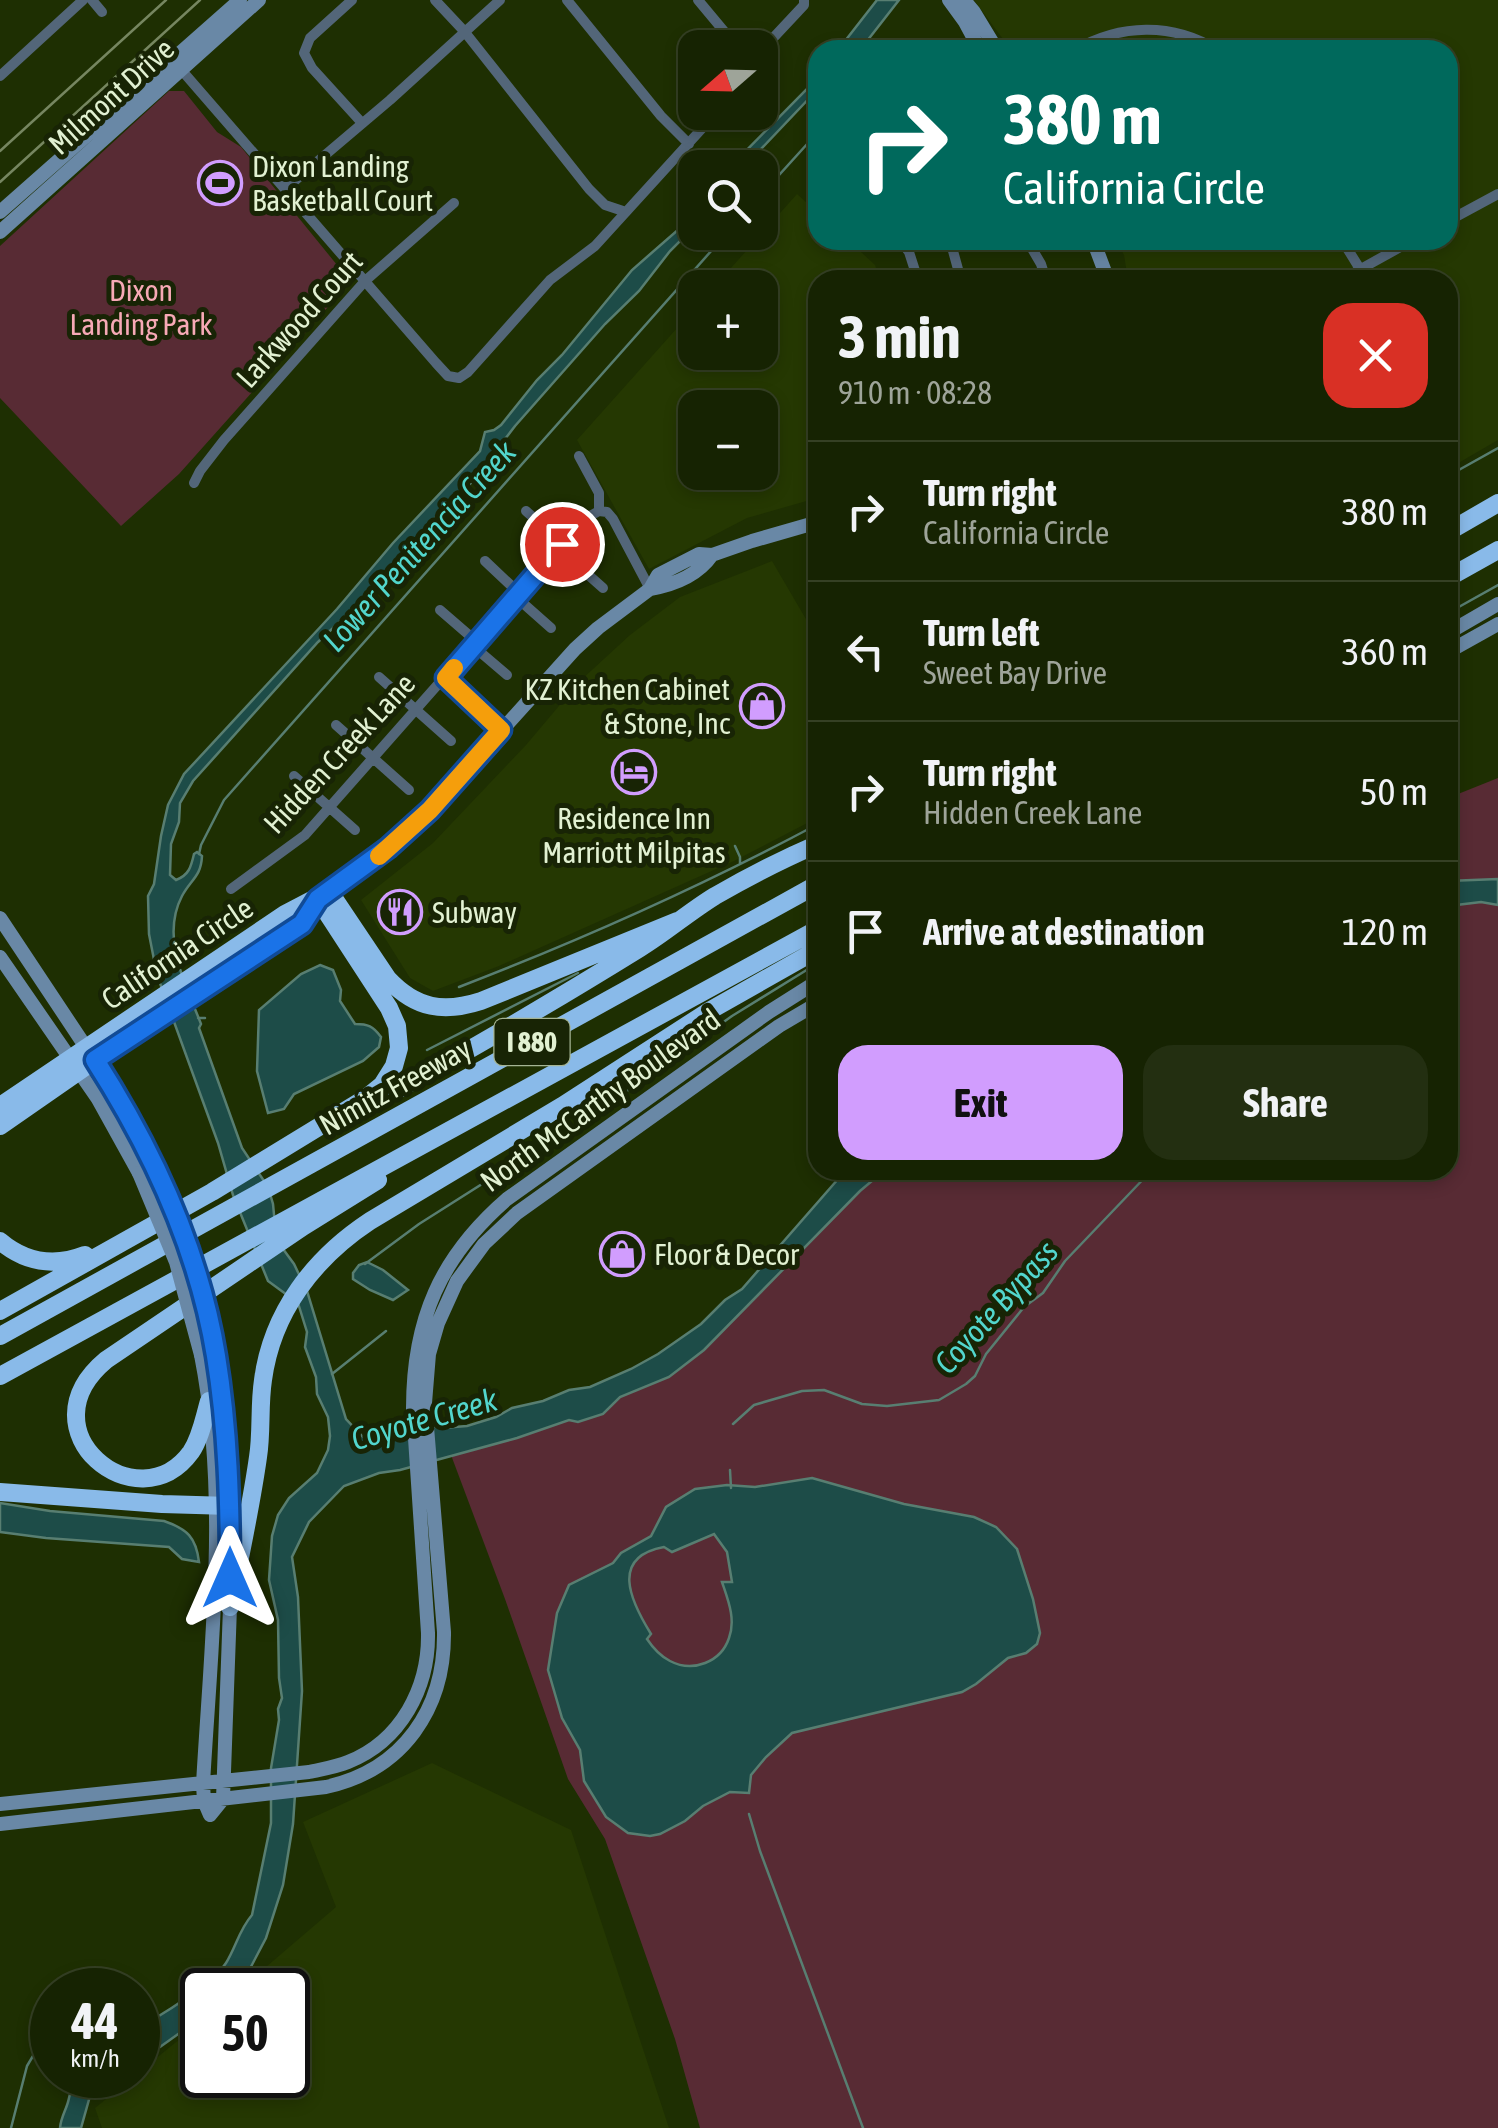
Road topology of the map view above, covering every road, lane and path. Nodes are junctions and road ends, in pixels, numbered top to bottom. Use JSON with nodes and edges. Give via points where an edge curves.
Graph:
{"nodes":[{"id":1,"x":84,"y":0,"type":"edge"},
{"id":2,"x":92,"y":0,"type":"edge"},
{"id":3,"x":240,"y":0,"type":"edge"},
{"id":4,"x":259,"y":0,"type":"edge"},
{"id":5,"x":352,"y":0,"type":"edge"},
{"id":6,"x":435,"y":0,"type":"edge"},
{"id":7,"x":500,"y":0,"type":"edge"},
{"id":8,"x":567,"y":0,"type":"edge"},
{"id":9,"x":698,"y":0,"type":"edge"},
{"id":10,"x":804,"y":0,"type":"edge"},
{"id":11,"x":949,"y":0,"type":"edge"},
{"id":12,"x":964,"y":0,"type":"edge"},
{"id":13,"x":102,"y":12,"type":"dead end"},
{"id":14,"x":723,"y":30,"type":"edge"},
{"id":15,"x":464,"y":31,"type":"junction"},
{"id":16,"x":778,"y":33,"type":"edge"},
{"id":17,"x":975,"y":40,"type":"edge"},
{"id":18,"x":990,"y":40,"type":"edge"},
{"id":19,"x":1096,"y":40,"type":"edge"},
{"id":20,"x":1198,"y":40,"type":"edge"},
{"id":21,"x":177,"y":65,"type":"junction"},
{"id":22,"x":0,"y":76,"type":"edge"},
{"id":23,"x":362,"y":123,"type":"junction"},
{"id":24,"x":701,"y":130,"type":"edge"},
{"id":25,"x":689,"y":144,"type":"junction"},
{"id":26,"x":285,"y":189,"type":"junction"},
{"id":27,"x":1498,"y":194,"type":"edge"},
{"id":28,"x":454,"y":202,"type":"dead end"},
{"id":29,"x":0,"y":212,"type":"edge"},
{"id":30,"x":626,"y":212,"type":"junction"},
{"id":31,"x":1458,"y":216,"type":"edge"},
{"id":32,"x":0,"y":232,"type":"edge"},
{"id":33,"x":1348,"y":250,"type":"edge"},
{"id":34,"x":1395,"y":250,"type":"edge"},
{"id":35,"x":1360,"y":269,"type":"joint"},
{"id":36,"x":365,"y":281,"type":"junction"},
{"id":37,"x":579,"y":456,"type":"dead end"},
{"id":38,"x":194,"y":483,"type":"dead end"},
{"id":39,"x":1498,"y":503,"type":"edge"},
{"id":40,"x":526,"y":511,"type":"dead end"},
{"id":41,"x":599,"y":512,"type":"junction"},
{"id":42,"x":808,"y":525,"type":"edge"},
{"id":43,"x":1458,"y":526,"type":"edge"},
{"id":44,"x":560,"y":546,"type":"junction"},
{"id":45,"x":1498,"y":550,"type":"edge"},
{"id":46,"x":485,"y":562,"type":"dead end"},
{"id":47,"x":1458,"y":572,"type":"edge"},
{"id":48,"x":604,"y":588,"type":"dead end"},
{"id":49,"x":650,"y":590,"type":"junction"},
{"id":50,"x":518,"y":595,"type":"junction"},
{"id":51,"x":1498,"y":604,"type":"edge"},
{"id":52,"x":440,"y":610,"type":"dead end"},
{"id":53,"x":1498,"y":624,"type":"edge"},
{"id":54,"x":1458,"y":626,"type":"edge"},
{"id":55,"x":551,"y":628,"type":"dead end"},
{"id":56,"x":475,"y":644,"type":"junction"},
{"id":57,"x":1458,"y":646,"type":"edge"},
{"id":58,"x":507,"y":676,"type":"dead end"},
{"id":59,"x":379,"y":677,"type":"dead end"},
{"id":60,"x":446,"y":678,"type":"junction"},
{"id":61,"x":415,"y":709,"type":"junction"},
{"id":62,"x":336,"y":726,"type":"dead end"},
{"id":63,"x":501,"y":730,"type":"junction"},
{"id":64,"x":451,"y":741,"type":"dead end"},
{"id":65,"x":372,"y":758,"type":"junction"},
{"id":66,"x":294,"y":776,"type":"dead end"},
{"id":67,"x":409,"y":790,"type":"dead end"},
{"id":68,"x":329,"y":806,"type":"junction"},
{"id":69,"x":355,"y":830,"type":"dead end"},
{"id":70,"x":808,"y":849,"type":"edge"},
{"id":71,"x":230,"y":890,"type":"dead end"},
{"id":72,"x":808,"y":890,"type":"edge"},
{"id":73,"x":323,"y":895,"type":"junction"},
{"id":74,"x":0,"y":918,"type":"edge"},
{"id":75,"x":677,"y":921,"type":"junction"},
{"id":76,"x":808,"y":934,"type":"edge"},
{"id":77,"x":808,"y":955,"type":"edge"},
{"id":78,"x":0,"y":957,"type":"edge"},
{"id":79,"x":808,"y":987,"type":"edge"},
{"id":80,"x":808,"y":1008,"type":"edge"},
{"id":81,"x":91,"y":1053,"type":"junction"},
{"id":82,"x":74,"y":1065,"type":"junction"},
{"id":83,"x":674,"y":1079,"type":"junction"},
{"id":84,"x":685,"y":1093,"type":"junction"},
{"id":85,"x":0,"y":1106,"type":"edge"},
{"id":86,"x":0,"y":1126,"type":"edge"},
{"id":87,"x":280,"y":1152,"type":"junction"},
{"id":88,"x":305,"y":1217,"type":"junction"},
{"id":89,"x":145,"y":1228,"type":"junction"},
{"id":90,"x":0,"y":1241,"type":"edge"},
{"id":91,"x":0,"y":1311,"type":"edge"},
{"id":92,"x":0,"y":1336,"type":"edge"},
{"id":93,"x":208,"y":1355,"type":"junction"},
{"id":94,"x":0,"y":1376,"type":"edge"},
{"id":95,"x":209,"y":1401,"type":"junction"},
{"id":96,"x":418,"y":1405,"type":"junction"},
{"id":97,"x":0,"y":1492,"type":"edge"},
{"id":98,"x":222,"y":1506,"type":"junction"},
{"id":99,"x":230,"y":1607,"type":"junction"},
{"id":100,"x":436,"y":1650,"type":"junction"},
{"id":101,"x":224,"y":1782,"type":"junction"},
{"id":102,"x":203,"y":1784,"type":"junction"},
{"id":103,"x":223,"y":1799,"type":"junction"},
{"id":104,"x":204,"y":1801,"type":"junction"},
{"id":105,"x":0,"y":1804,"type":"edge"},
{"id":106,"x":0,"y":1824,"type":"edge"}],
"edges":[{"from":1,"to":22,"type":"street"},
{"from":2,"to":13,"type":"street"},
{"from":3,"to":21,"type":"main road","name":"Milmont Drive"},
{"from":4,"to":21,"type":"main road","name":"Milmont Drive"},
{"from":5,"to":23,"type":"street","via":[[310,38],[304,52]]},
{"from":6,"to":15,"type":"street"},
{"from":7,"to":15,"type":"street"},
{"from":8,"to":25,"type":"street"},
{"from":9,"to":14,"type":"street"},
{"from":10,"to":16,"type":"street"},
{"from":11,"to":17,"type":"main road"},
{"from":12,"to":18,"type":"main road"},
{"from":15,"to":23,"type":"street"},
{"from":15,"to":30,"type":"street","via":[[590,189]]},
{"from":19,"to":20,"type":"street","via":[[1158,30]]},
{"from":21,"to":26,"type":"street"},
{"from":21,"to":29,"type":"main road","name":"Milmont Drive"},
{"from":21,"to":32,"type":"main road","name":"Milmont Drive"},
{"from":23,"to":26,"type":"street"},
{"from":24,"to":25,"type":"street"},
{"from":25,"to":30,"type":"street"},
{"from":26,"to":36,"type":"street"},
{"from":27,"to":31,"type":"street"},
{"from":28,"to":36,"type":"street","name":"Larkwood Court"},
{"from":30,"to":36,"type":"street","via":[[550,280],[459,378],[448,376]]},
{"from":33,"to":35,"type":"street"},
{"from":34,"to":35,"type":"street"},
{"from":36,"to":38,"type":"street","name":"Larkwood Court"},
{"from":37,"to":41,"type":"street","via":[[599,493]]},
{"from":39,"to":43,"type":"highway"},
{"from":40,"to":44,"type":"street"},
{"from":41,"to":44,"type":"street","name":"Hidden Creek Lane","via":[[582,520]]},
{"from":41,"to":49,"type":"street","via":[[613,519]]},
{"from":42,"to":49,"type":"main road","name":"California Circle","via":[[712,556],[679,581]]},
{"from":44,"to":48,"type":"street"},
{"from":44,"to":50,"type":"street","name":"Hidden Creek Lane"},
{"from":45,"to":47,"type":"highway"},
{"from":46,"to":50,"type":"street"},
{"from":49,"to":63,"type":"main road","name":"California Circle","via":[[575,649]]},
{"from":50,"to":55,"type":"street"},
{"from":50,"to":56,"type":"street","name":"Hidden Creek Lane"},
{"from":51,"to":54,"type":"main road"},
{"from":52,"to":56,"type":"street"},
{"from":53,"to":57,"type":"main road"},
{"from":56,"to":58,"type":"street"},
{"from":56,"to":60,"type":"street","name":"Hidden Creek Lane"},
{"from":59,"to":61,"type":"street"},
{"from":60,"to":61,"type":"street","name":"Hidden Creek Lane"},
{"from":60,"to":63,"type":"street"},
{"from":61,"to":64,"type":"street"},
{"from":61,"to":65,"type":"street","name":"Hidden Creek Lane"},
{"from":62,"to":65,"type":"street"},
{"from":63,"to":73,"type":"main road","name":"California Circle","via":[[405,834]]},
{"from":65,"to":67,"type":"street"},
{"from":65,"to":68,"type":"street","name":"Hidden Creek Lane"},
{"from":66,"to":68,"type":"street"},
{"from":68,"to":69,"type":"street"},
{"from":68,"to":71,"type":"street","name":"Hidden Creek Lane","via":[[305,835]]},
{"from":70,"to":75,"type":"highway"},
{"from":72,"to":92,"type":"highway","name":"Nimitz Freeway","number":"I 880"},
{"from":73,"to":75,"type":"highway","via":[[398,990],[438,1008],[482,1001]]},
{"from":73,"to":81,"type":"highway","name":"California Circle","via":[[302,924],[206,976]]},
{"from":73,"to":87,"type":"highway","via":[[397,1026],[399,1048],[394,1066],[366,1098]]},
{"from":74,"to":81,"type":"main road"},
{"from":75,"to":87,"type":"highway","via":[[434,1070]]},
{"from":76,"to":88,"type":"highway","number":"I 880","via":[[521,1089]]},
{"from":77,"to":99,"type":"highway","via":[[347,1236],[322,1258],[270,1345],[259,1454]]},
{"from":78,"to":82,"type":"main road"},
{"from":79,"to":83,"type":"main road","name":"North McCarthy Boulevard"},
{"from":80,"to":84,"type":"main road","name":"North McCarthy Boulevard"},
{"from":81,"to":82,"type":"highway","name":"California Circle"},
{"from":81,"to":93,"type":"main road","bridge":true,"via":[[153,1164],[190,1256],[205,1304]]},
{"from":82,"to":85,"type":"highway"},
{"from":82,"to":86,"type":"highway"},
{"from":82,"to":93,"type":"main road","bridge":true,"via":[[139,1173]]},
{"from":83,"to":84,"type":"main road"},
{"from":83,"to":96,"type":"main road","name":"North McCarthy Boulevard","via":[[507,1198],[461,1246],[422,1324],[413,1371]]},
{"from":84,"to":96,"type":"main road","name":"North McCarthy Boulevard","via":[[517,1213],[474,1256],[438,1322]]},
{"from":87,"to":89,"type":"highway"},
{"from":88,"to":94,"type":"highway","number":"I 880","via":[[233,1248]]},
{"from":88,"to":95,"type":"highway","via":[[98,1367],[79,1395],[78,1429],[103,1466],[147,1478],[186,1457]]},
{"from":89,"to":90,"type":"highway","via":[[61,1262],[25,1257]]},
{"from":89,"to":91,"type":"highway"},
{"from":93,"to":95,"type":"main road"},
{"from":93,"to":98,"type":"main road","via":[[228,1448]]},
{"from":95,"to":98,"type":"main road"},
{"from":96,"to":100,"type":"main road","name":"North McCarthy Boulevard"},
{"from":97,"to":98,"type":"highway"},
{"from":98,"to":99,"type":"main road"},
{"from":98,"to":102,"type":"main road"},
{"from":99,"to":101,"type":"main road"},
{"from":100,"to":101,"type":"main road","name":"North McCarthy Boulevard","via":[[393,1731],[358,1758],[309,1772]]},
{"from":100,"to":103,"type":"main road","name":"North McCarthy Boulevard","via":[[439,1683],[425,1717],[380,1764],[354,1779],[310,1789]]},
{"from":101,"to":102,"type":"main road","name":"North McCarthy Boulevard"},
{"from":101,"to":103,"type":"main road"},
{"from":102,"to":104,"type":"main road"},
{"from":102,"to":105,"type":"main road","name":"North McCarthy Boulevard"},
{"from":103,"to":104,"type":"main road","name":"North McCarthy Boulevard","via":[[210,1815]]},
{"from":104,"to":106,"type":"main road"}]}
